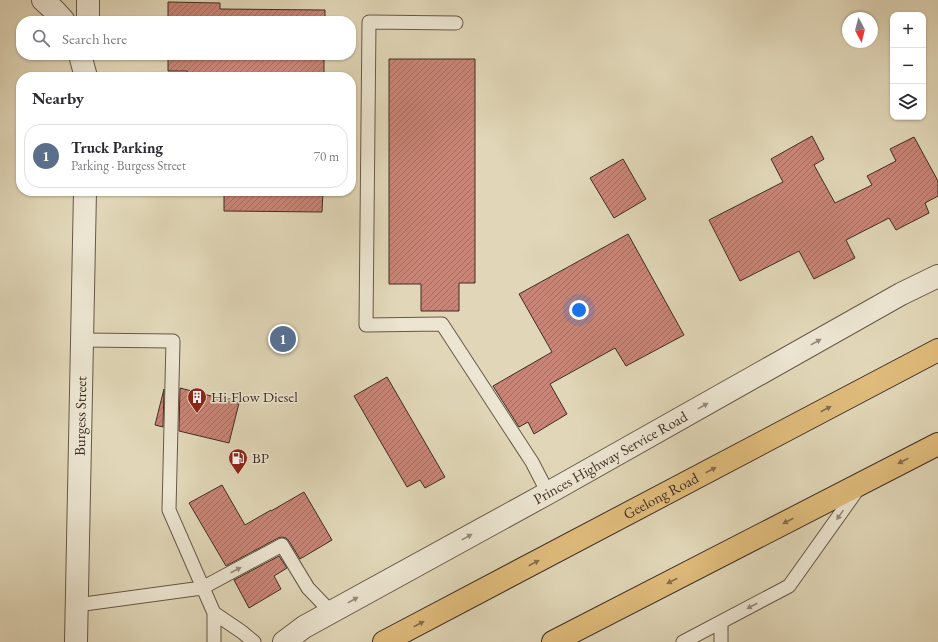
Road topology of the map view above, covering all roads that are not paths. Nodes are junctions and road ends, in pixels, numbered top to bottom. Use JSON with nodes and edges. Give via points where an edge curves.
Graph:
{"nodes":[{"id":1,"x":42,"y":0,"type":"edge"},
{"id":2,"x":88,"y":0,"type":"edge"},
{"id":3,"x":60,"y":16,"type":"edge"},
{"id":4,"x":88,"y":16,"type":"edge"},
{"id":5,"x":456,"y":23,"type":"dead end"},
{"id":6,"x":82,"y":60,"type":"edge"},
{"id":7,"x":88,"y":60,"type":"edge"},
{"id":8,"x":85,"y":72,"type":"edge"},
{"id":9,"x":87,"y":72,"type":"edge"},
{"id":10,"x":86,"y":196,"type":"edge"},
{"id":11,"x":938,"y":276,"type":"edge"},
{"id":12,"x":82,"y":340,"type":"junction"},
{"id":13,"x":938,"y":350,"type":"edge"},
{"id":14,"x":938,"y":444,"type":"edge"},
{"id":15,"x":862,"y":483,"type":"junction"},
{"id":16,"x":548,"y":493,"type":"junction"},
{"id":17,"x":202,"y":588,"type":"junction"},
{"id":18,"x":77,"y":605,"type":"junction"},
{"id":19,"x":332,"y":612,"type":"junction"},
{"id":20,"x":214,"y":613,"type":"junction"},
{"id":21,"x":721,"y":622,"type":"junction"},
{"id":22,"x":76,"y":642,"type":"edge"},
{"id":23,"x":214,"y":642,"type":"edge"},
{"id":24,"x":254,"y":642,"type":"edge"},
{"id":25,"x":284,"y":642,"type":"edge"},
{"id":26,"x":384,"y":642,"type":"edge"},
{"id":27,"x":553,"y":642,"type":"edge"},
{"id":28,"x":683,"y":642,"type":"edge"},
{"id":29,"x":721,"y":642,"type":"edge"}],
"edges":[{"from":1,"to":3,"type":"street"},
{"from":2,"to":4,"type":"street"},
{"from":5,"to":16,"type":"lane","via":[[369,22],[366,324],[442,324],[532,462]]},
{"from":6,"to":8,"type":"street"},
{"from":7,"to":9,"type":"street"},
{"from":10,"to":12,"type":"street","name":"Burgess Street"},
{"from":16,"to":11,"type":"street","name":"Princes Highway Service Road","one_way":true,"via":[[901,294]]},
{"from":12,"to":17,"type":"lane","via":[[173,341],[169,510]]},
{"from":12,"to":18,"type":"street","name":"Burgess Street"},
{"from":26,"to":13,"type":"highway","name":"Geelong Road","one_way":true},
{"from":14,"to":15,"type":"highway","one_way":true},
{"from":15,"to":21,"type":"lane","one_way":true,"via":[[790,586]]},
{"from":15,"to":27,"type":"highway","one_way":true},
{"from":19,"to":16,"type":"street","name":"Princes Highway Service Road","one_way":true},
{"from":17,"to":18,"type":"lane"},
{"from":17,"to":19,"type":"lane","one_way":true,"via":[[282,545],[308,588]]},
{"from":17,"to":20,"type":"lane"},
{"from":18,"to":22,"type":"street","name":"Burgess Street"},
{"from":19,"to":25,"type":"street","name":"Princes Highway Service Road","via":[[304,627]]},
{"from":20,"to":23,"type":"lane"},
{"from":20,"to":24,"type":"lane"},
{"from":21,"to":28,"type":"lane"},
{"from":21,"to":29,"type":"lane"}]}
